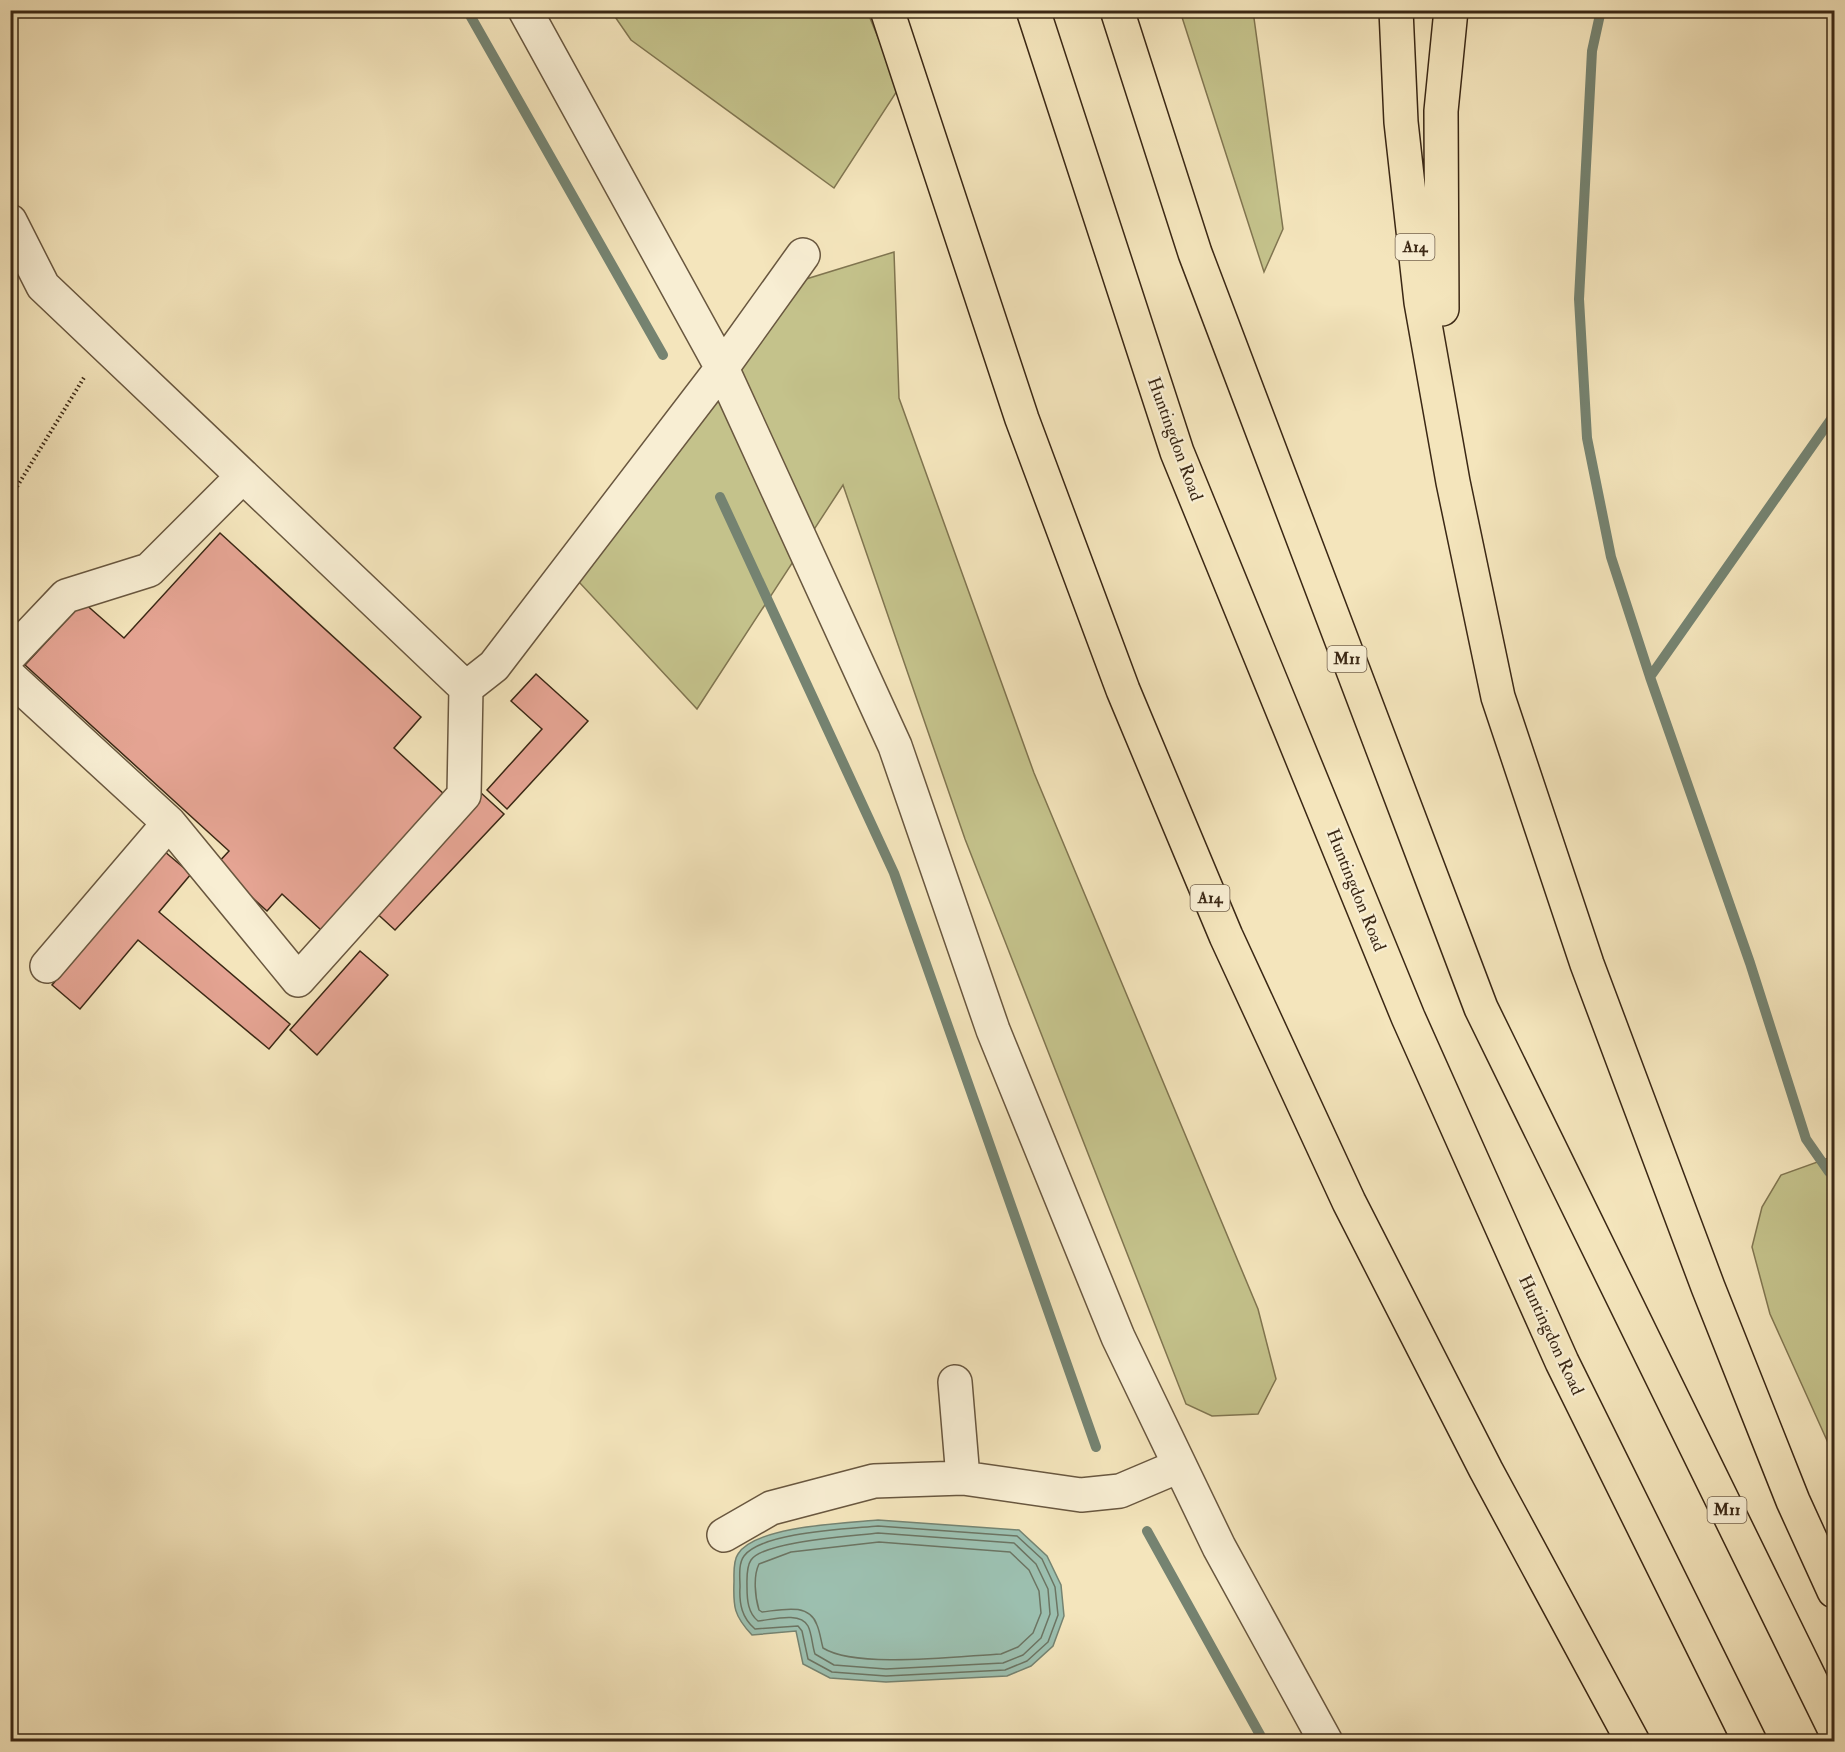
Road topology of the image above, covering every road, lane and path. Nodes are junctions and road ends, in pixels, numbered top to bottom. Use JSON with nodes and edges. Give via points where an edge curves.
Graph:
{"nodes":[{"id":1,"x":525,"y":10,"type":"edge"},
{"id":2,"x":887,"y":10,"type":"edge"},
{"id":3,"x":1033,"y":10,"type":"edge"},
{"id":4,"x":1117,"y":10,"type":"edge"},
{"id":5,"x":1396,"y":10,"type":"edge"},
{"id":6,"x":1452,"y":10,"type":"edge"},
{"id":7,"x":10,"y":221,"type":"edge"},
{"id":8,"x":802,"y":255,"type":"dead end"},
{"id":9,"x":104,"y":345,"type":"junction"},
{"id":10,"x":722,"y":368,"type":"junction"},
{"id":11,"x":243,"y":476,"type":"junction"},
{"id":12,"x":1453,"y":482,"type":"junction"},
{"id":13,"x":10,"y":498,"type":"edge"},
{"id":14,"x":10,"y":655,"type":"edge"},
{"id":15,"x":10,"y":677,"type":"edge"},
{"id":16,"x":466,"y":688,"type":"junction"},
{"id":17,"x":169,"y":823,"type":"junction"},
{"id":18,"x":47,"y":966,"type":"dead end"},
{"id":19,"x":955,"y":1382,"type":"dead end"},
{"id":20,"x":1179,"y":1466,"type":"junction"},
{"id":21,"x":963,"y":1478,"type":"junction"},
{"id":22,"x":724,"y":1535,"type":"dead end"},
{"id":23,"x":1834,"y":1591,"type":"edge"},
{"id":24,"x":1834,"y":1728,"type":"edge"},
{"id":25,"x":1326,"y":1742,"type":"edge"},
{"id":26,"x":1633,"y":1742,"type":"edge"},
{"id":27,"x":1750,"y":1742,"type":"edge"}],
"edges":[{"from":1,"to":10,"type":"lane"},
{"from":2,"to":26,"type":"highway","number":"A14","via":[[1022,419],[1123,690],[1226,936],[1355,1213],[1486,1470]]},
{"from":3,"to":27,"type":"highway","name":"Huntingdon Road","via":[[1177,452],[1408,1017],[1562,1362]]},
{"from":4,"to":24,"type":"highway","number":"M11","via":[[1195,253],[1481,1008]]},
{"from":5,"to":12,"type":"highway","number":"A14","via":[[1401,122],[1421,302]]},
{"from":6,"to":12,"type":"highway","number":"A14","via":[[1441,111],[1440,286]]},
{"from":7,"to":9,"type":"lane","via":[[43,286]]},
{"from":8,"to":10,"type":"lane"},
{"from":9,"to":11,"type":"lane"},
{"from":9,"to":13,"type":"path"},
{"from":10,"to":16,"type":"lane","via":[[494,666]]},
{"from":10,"to":20,"type":"lane","via":[[896,746],[993,1030],[1118,1337]]},
{"from":11,"to":14,"type":"lane","via":[[149,570],[66,596]]},
{"from":11,"to":16,"type":"lane"},
{"from":12,"to":23,"type":"highway","number":"A14","via":[[1498,697],[1587,964],[1743,1377]]},
{"from":15,"to":17,"type":"lane"},
{"from":16,"to":17,"type":"lane","via":[[464,795],[298,980]]},
{"from":17,"to":18,"type":"lane"},
{"from":19,"to":21,"type":"lane"},
{"from":20,"to":21,"type":"lane","via":[[1120,1491],[1081,1495]]},
{"from":20,"to":25,"type":"lane"},
{"from":21,"to":22,"type":"lane","via":[[874,1481],[771,1508]]}]}
